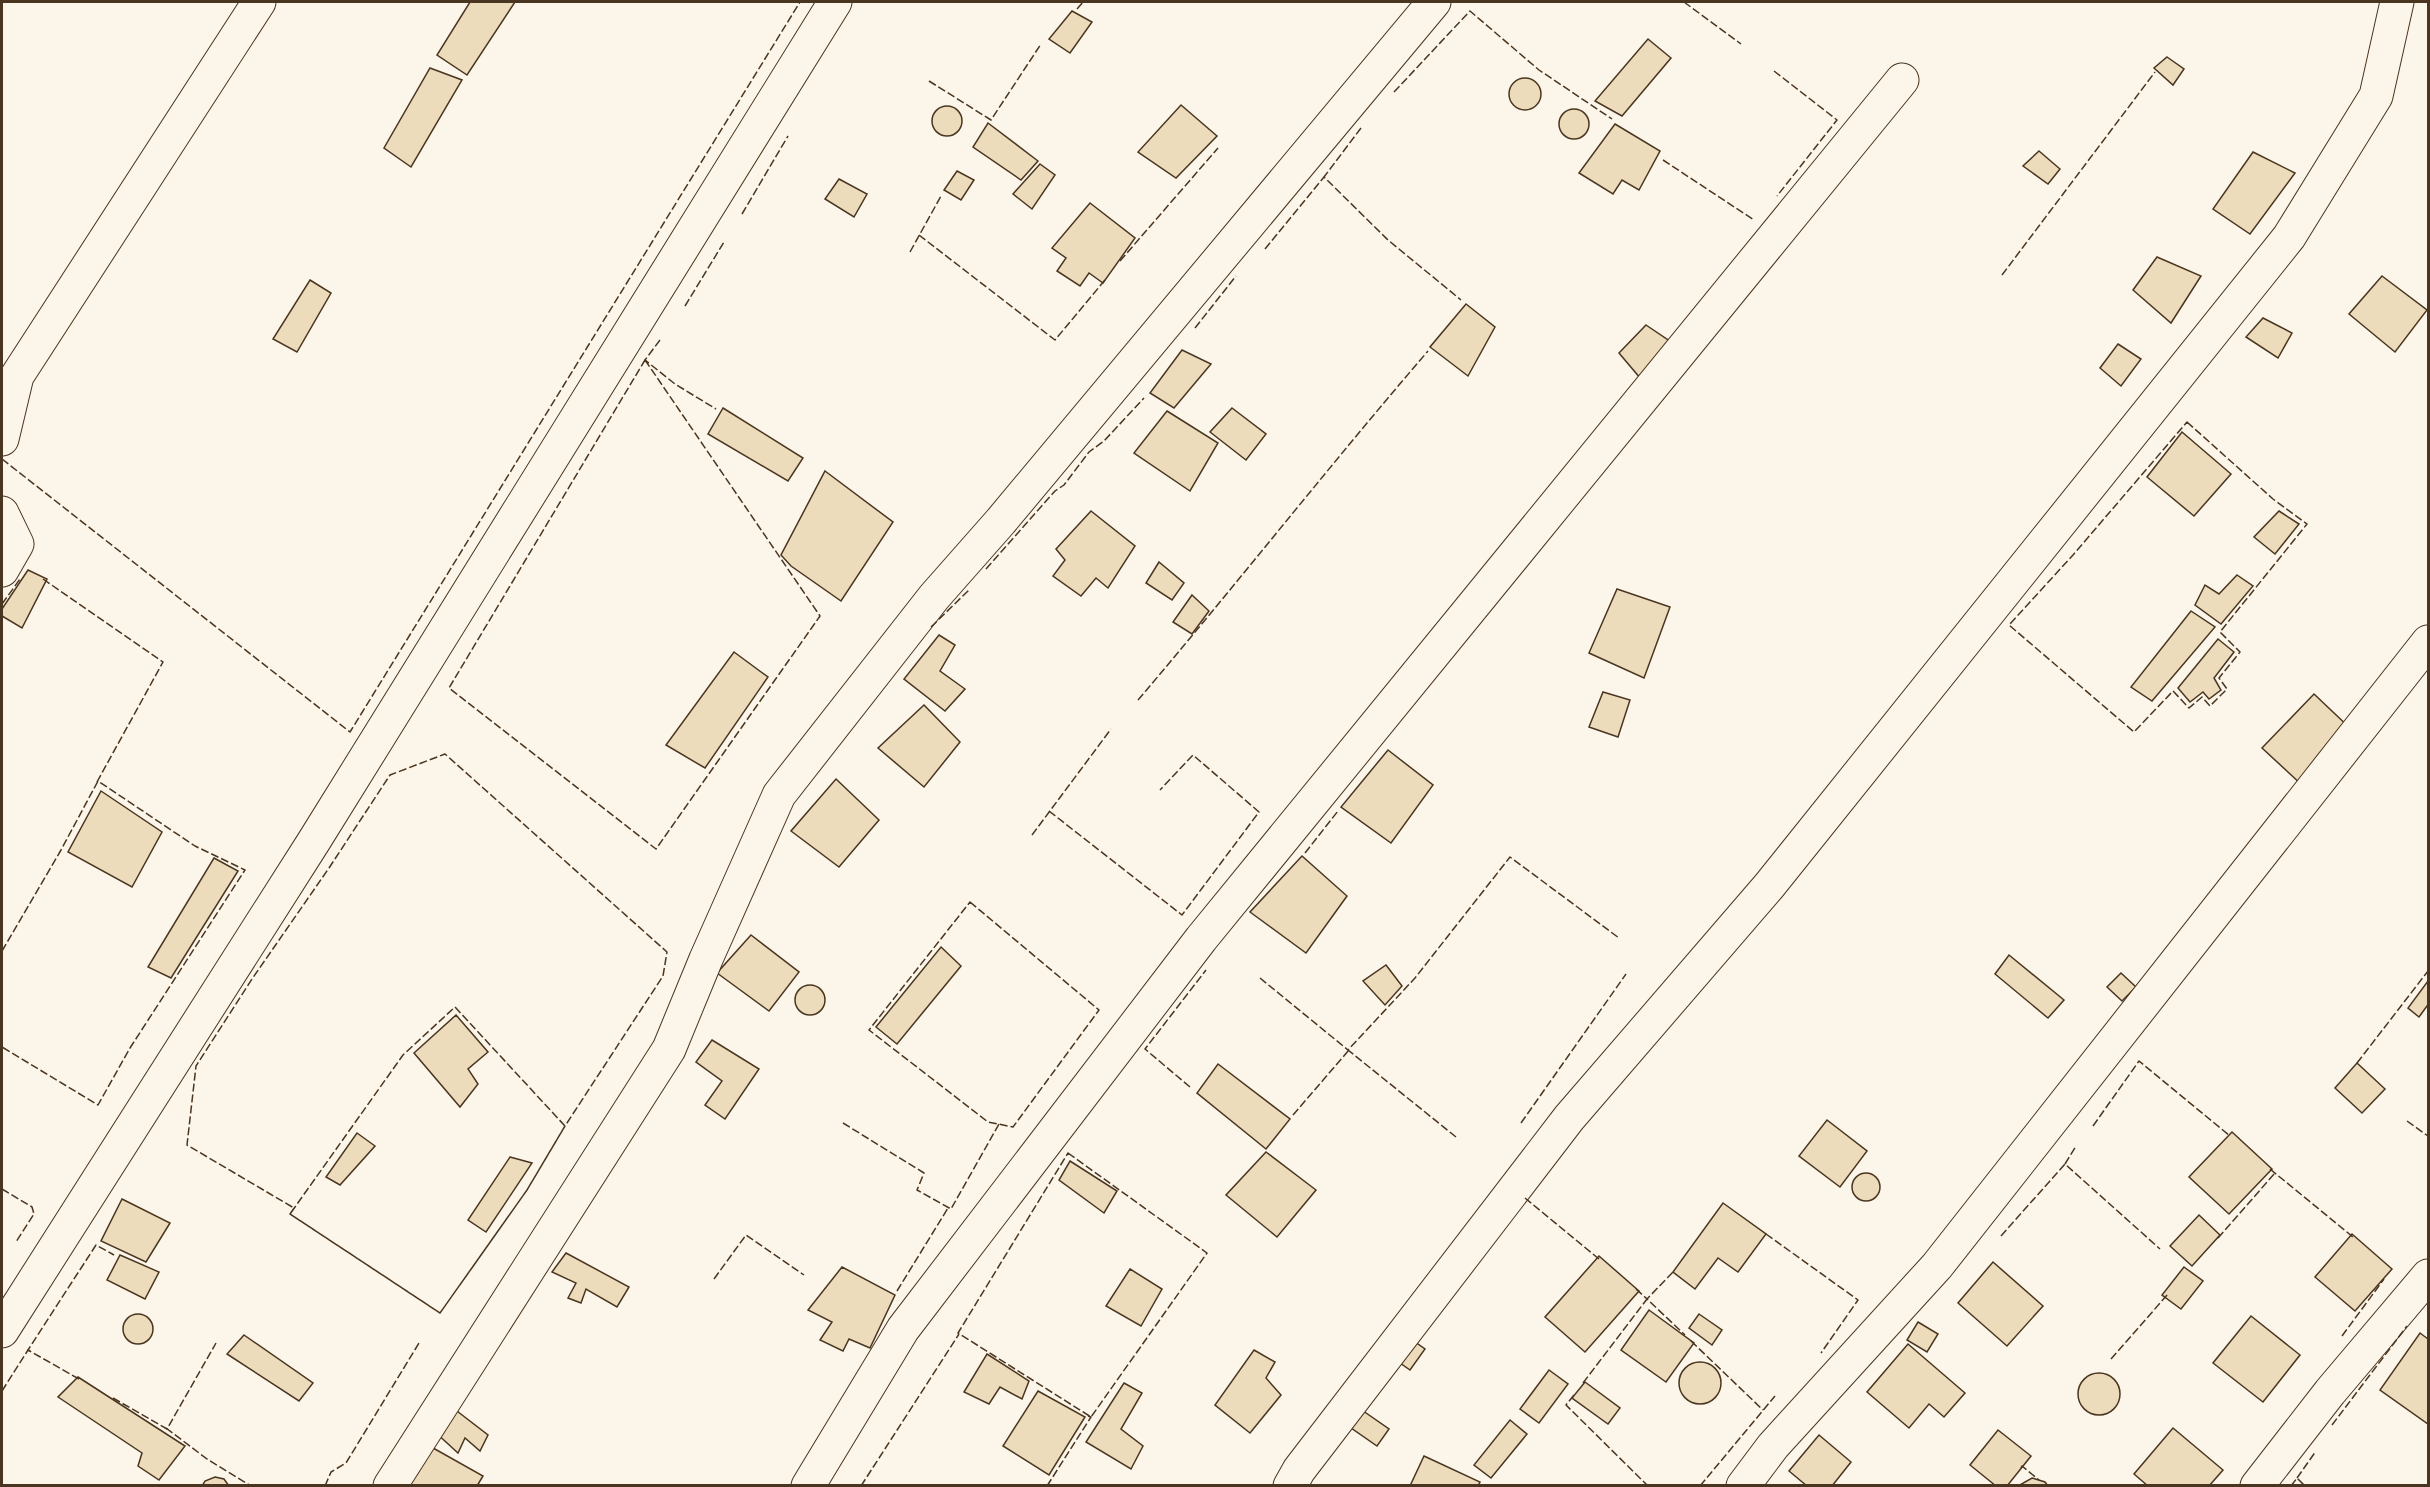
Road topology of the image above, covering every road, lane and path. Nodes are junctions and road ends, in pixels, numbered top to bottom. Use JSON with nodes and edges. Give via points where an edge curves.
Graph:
{"nodes":[{"id":1,"x":259,"y":2,"type":"edge"},
{"id":2,"x":835,"y":2,"type":"edge"},
{"id":3,"x":1434,"y":2,"type":"edge"},
{"id":4,"x":2397,"y":2,"type":"edge"},
{"id":5,"x":1902,"y":80,"type":"dead end"},
{"id":6,"x":2,"y":439,"type":"edge"},
{"id":7,"x":2,"y":513,"type":"edge"},
{"id":8,"x":2,"y":570,"type":"edge"},
{"id":9,"x":2428,"y":642,"type":"edge"},
{"id":10,"x":2428,"y":1276,"type":"edge"},
{"id":11,"x":2,"y":1331,"type":"edge"},
{"id":12,"x":390,"y":1485,"type":"edge"},
{"id":13,"x":808,"y":1485,"type":"edge"},
{"id":14,"x":1290,"y":1485,"type":"edge"},
{"id":15,"x":1743,"y":1485,"type":"edge"},
{"id":16,"x":2257,"y":1485,"type":"edge"}],
"edges":[{"from":1,"to":6,"type":"street","via":[[17,376]]},
{"from":2,"to":11,"type":"street","via":[[314,842]]},
{"from":3,"to":12,"type":"street","via":[[934,597],[779,795],[669,1049]]},
{"from":4,"to":14,"type":"street","via":[[2376,96],[2289,237],[1769,886],[1569,1118]]},
{"from":5,"to":13,"type":"street","via":[[1201,939],[903,1329]]},
{"from":7,"to":8,"type":"street","via":[[17,544]]},
{"from":9,"to":15,"type":"street","via":[[1937,1266],[1773,1446]]},
{"from":10,"to":16,"type":"street"}]}
